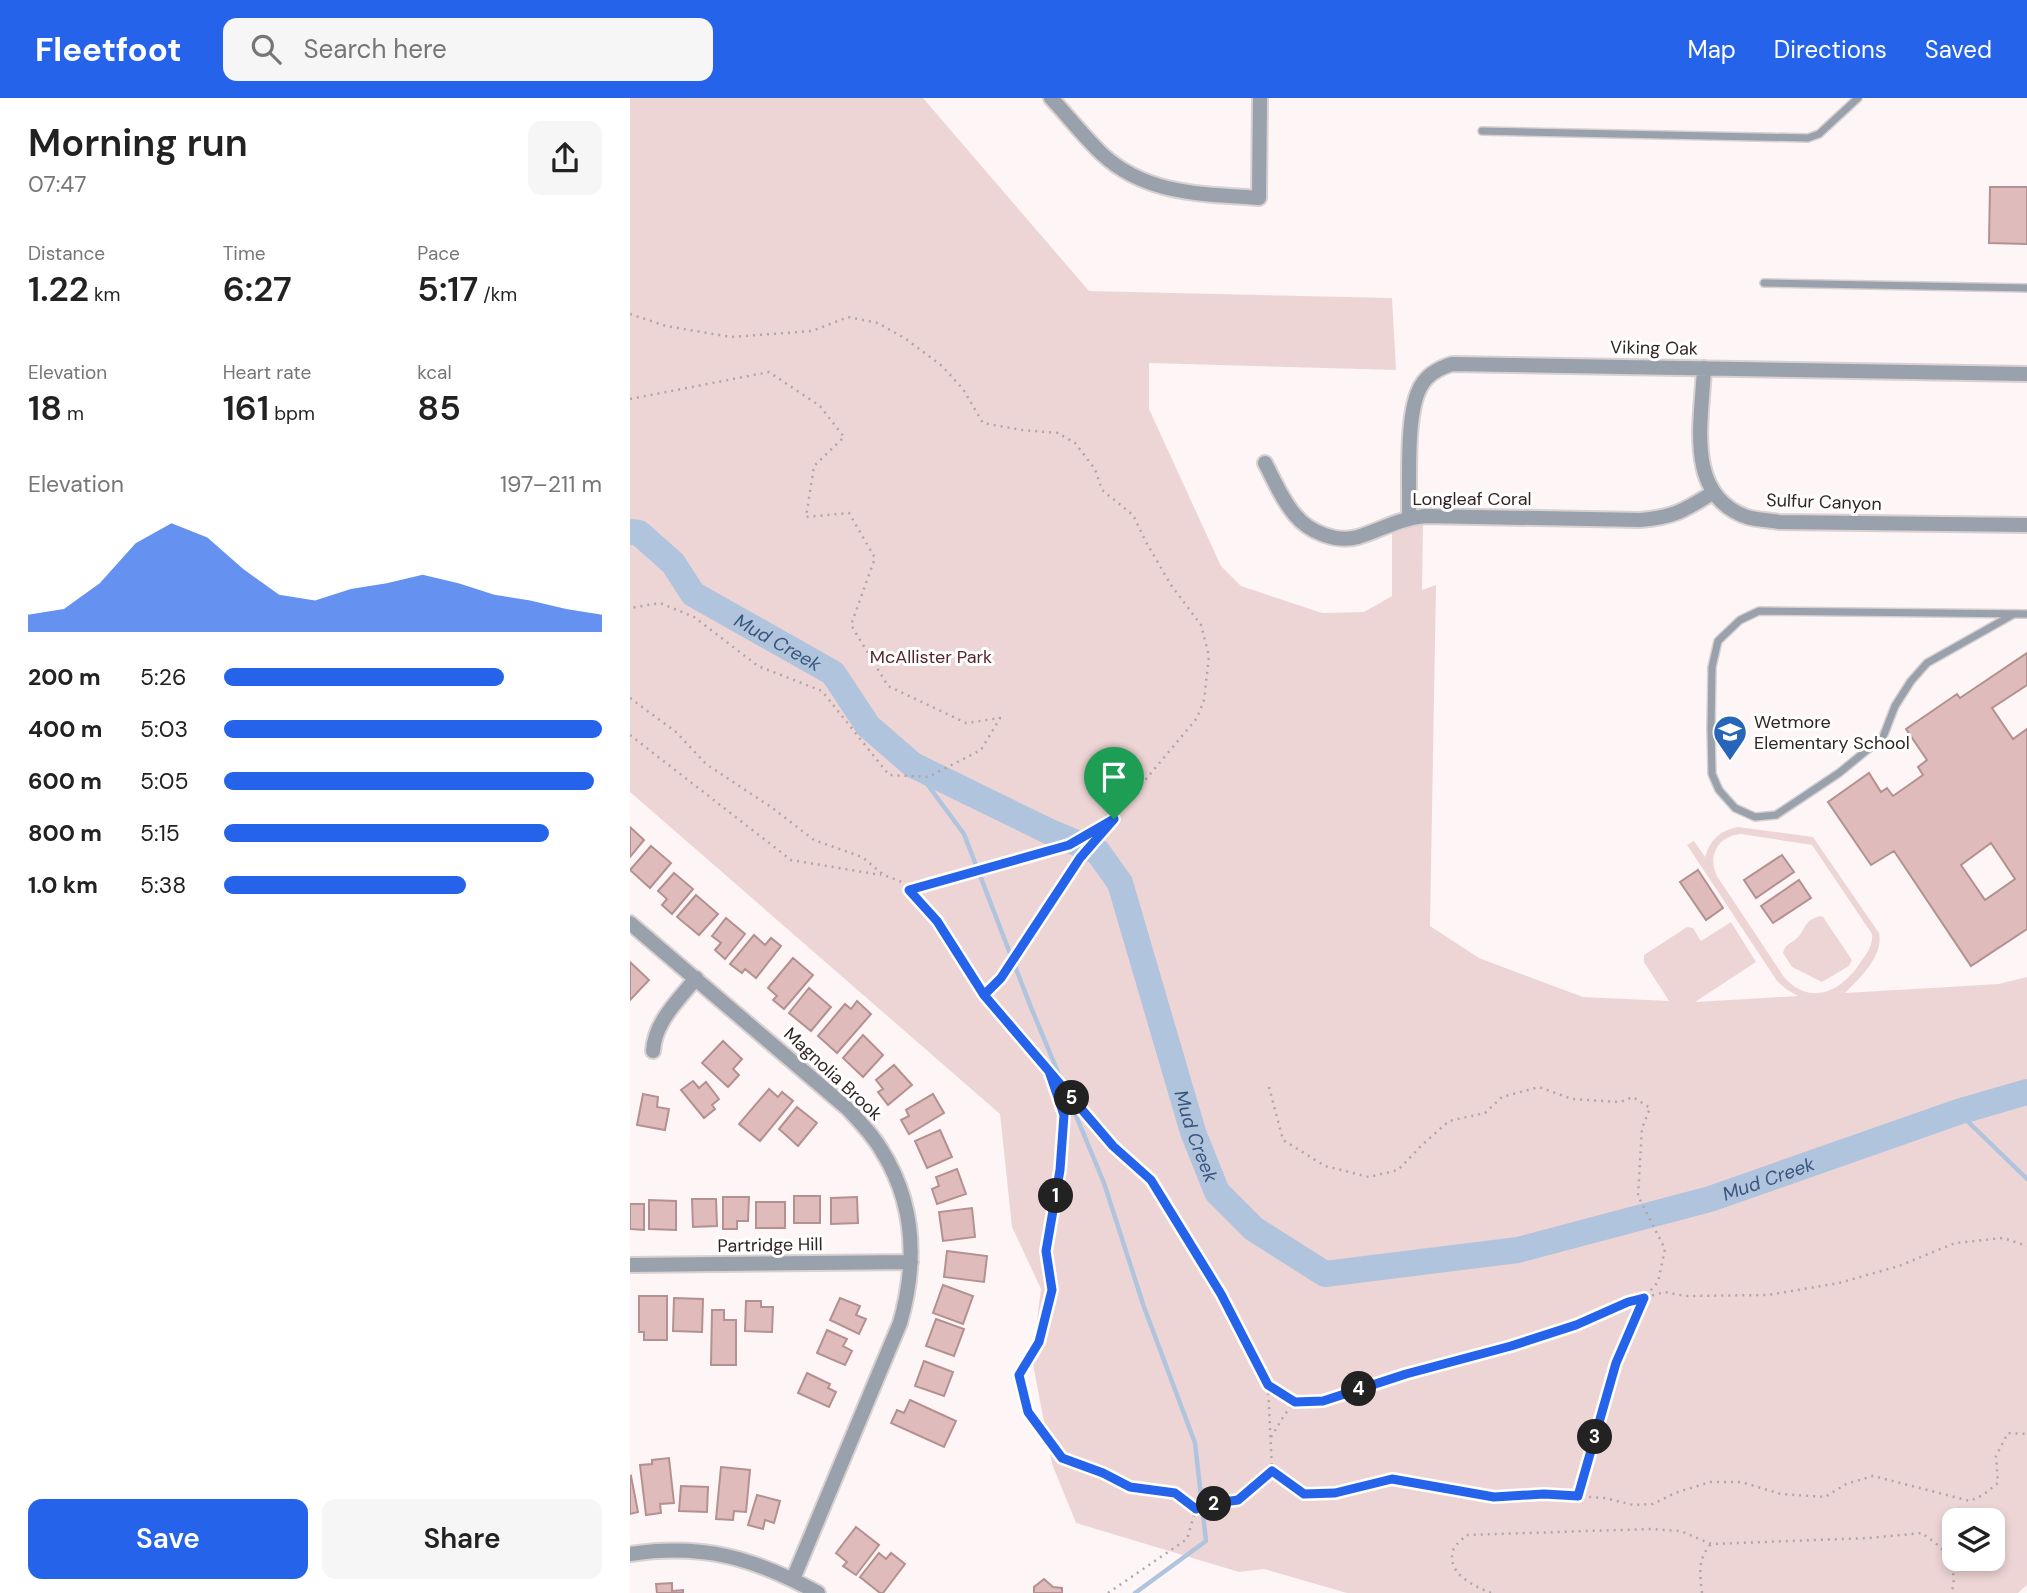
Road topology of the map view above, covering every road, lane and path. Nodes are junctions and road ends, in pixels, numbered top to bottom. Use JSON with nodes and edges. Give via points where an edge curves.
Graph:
{"nodes":[{"id":1,"x":1051,"y":98,"type":"edge"},
{"id":2,"x":1260,"y":98,"type":"edge"},
{"id":3,"x":1858,"y":98,"type":"edge"},
{"id":4,"x":1482,"y":131,"type":"dead end"},
{"id":5,"x":1765,"y":283,"type":"dead end"},
{"id":6,"x":2027,"y":288,"type":"edge"},
{"id":7,"x":630,"y":314,"type":"edge"},
{"id":8,"x":1704,"y":369,"type":"junction"},
{"id":9,"x":2027,"y":374,"type":"edge"},
{"id":10,"x":630,"y":399,"type":"edge"},
{"id":11,"x":1265,"y":463,"type":"dead end"},
{"id":12,"x":1714,"y":492,"type":"junction"},
{"id":13,"x":1409,"y":517,"type":"junction"},
{"id":14,"x":2027,"y":525,"type":"edge"},
{"id":15,"x":630,"y":608,"type":"edge"},
{"id":16,"x":2014,"y":614,"type":"junction"},
{"id":17,"x":2027,"y":614,"type":"edge"},
{"id":18,"x":630,"y":698,"type":"edge"},
{"id":19,"x":630,"y":736,"type":"edge"},
{"id":20,"x":1114,"y":819,"type":"junction"},
{"id":21,"x":884,"y":875,"type":"junction"},
{"id":22,"x":909,"y":890,"type":"junction"},
{"id":23,"x":630,"y":923,"type":"edge"},
{"id":24,"x":696,"y":978,"type":"junction"},
{"id":25,"x":984,"y":995,"type":"junction"},
{"id":26,"x":653,"y":1051,"type":"dead end"},
{"id":27,"x":1049,"y":1071,"type":"junction"},
{"id":28,"x":1269,"y":1087,"type":"dead end"},
{"id":29,"x":2027,"y":1246,"type":"edge"},
{"id":30,"x":911,"y":1262,"type":"junction"},
{"id":31,"x":630,"y":1265,"type":"edge"},
{"id":32,"x":1644,"y":1298,"type":"junction"},
{"id":33,"x":1268,"y":1385,"type":"junction"},
{"id":34,"x":1295,"y":1402,"type":"junction"},
{"id":35,"x":2027,"y":1434,"type":"edge"},
{"id":36,"x":1270,"y":1438,"type":"junction"},
{"id":37,"x":1272,"y":1471,"type":"junction"},
{"id":38,"x":1578,"y":1496,"type":"junction"},
{"id":39,"x":1196,"y":1509,"type":"junction"},
{"id":40,"x":1711,"y":1544,"type":"junction"},
{"id":41,"x":630,"y":1554,"type":"edge"},
{"id":42,"x":793,"y":1579,"type":"junction"},
{"id":43,"x":818,"y":1593,"type":"edge"},
{"id":44,"x":1108,"y":1593,"type":"edge"},
{"id":45,"x":1491,"y":1593,"type":"edge"},
{"id":46,"x":1702,"y":1593,"type":"edge"},
{"id":47,"x":1951,"y":1593,"type":"edge"}],
"edges":[{"from":1,"to":2,"type":"street","via":[[1102,154],[1144,181],[1193,194],[1259,198]]},
{"from":3,"to":4,"type":"lane","via":[[1819,134],[1808,138]]},
{"from":5,"to":6,"type":"lane"},
{"from":7,"to":20,"type":"path","via":[[666,326],[731,337],[812,331],[848,317],[878,323],[942,366],[963,389],[983,423],[1058,433],[1075,443],[1095,469],[1102,490],[1133,515],[1171,585],[1201,625],[1209,656],[1197,718]]},
{"from":8,"to":9,"type":"street","name":"Viking Oak"},
{"from":8,"to":12,"type":"street","name":"Sulfur Canyon","via":[[1700,450],[1702,468]]},
{"from":8,"to":13,"type":"street","name":"Viking Oak","via":[[1443,367],[1431,374],[1415,398]]},
{"from":10,"to":15,"type":"path","via":[[769,372],[820,406],[844,437],[814,466],[806,517],[849,513],[875,558],[851,625],[888,686],[966,723],[1000,718],[981,750],[933,775],[889,775],[822,691],[758,666],[694,617],[660,603]]},
{"from":11,"to":13,"type":"street","name":"Longleaf Coral","via":[[1295,515],[1329,536],[1352,538]]},
{"from":12,"to":13,"type":"street","name":"Longleaf Coral","via":[[1665,518]]},
{"from":12,"to":14,"type":"street","name":"Sulfur Canyon","via":[[1726,506],[1746,517],[1779,522]]},
{"from":16,"to":16,"type":"lane","via":[[1759,611],[1740,621],[1718,641],[1712,667],[1712,774],[1719,790],[1744,813],[1776,815],[1839,773],[1882,737],[1895,706],[1927,663]]},
{"from":16,"to":17,"type":"lane"},
{"from":18,"to":21,"type":"path","via":[[676,732],[706,764],[814,840],[862,857]]},
{"from":19,"to":21,"type":"path","via":[[791,860]]},
{"from":20,"to":22,"type":"path","via":[[1069,845]]},
{"from":20,"to":25,"type":"path","via":[[1080,858],[1001,978]]},
{"from":21,"to":22,"type":"path"},
{"from":22,"to":25,"type":"path","via":[[937,921]]},
{"from":23,"to":24,"type":"street","name":"Magnolia Brook"},
{"from":24,"to":26,"type":"street","via":[[662,1021]]},
{"from":24,"to":30,"type":"street","name":"Magnolia Brook","via":[[848,1109],[871,1135],[900,1188]]},
{"from":25,"to":27,"type":"path"},
{"from":27,"to":33,"type":"path","via":[[1113,1146],[1151,1180],[1221,1294]]},
{"from":27,"to":39,"type":"path","via":[[1064,1115],[1046,1251],[1052,1290],[1039,1342],[1019,1375],[1028,1412],[1062,1458],[1130,1487],[1175,1493]]},
{"from":28,"to":32,"type":"path","via":[[1283,1140],[1325,1166],[1369,1177],[1398,1170],[1449,1121],[1485,1113],[1502,1097],[1539,1087],[1572,1099],[1620,1102],[1633,1097],[1650,1108],[1642,1128],[1638,1196],[1665,1249],[1658,1282]]},
{"from":29,"to":32,"type":"path","via":[[2003,1238],[1955,1243],[1899,1266],[1768,1296],[1665,1292]]},
{"from":30,"to":31,"type":"street","name":"Partridge Hill"},
{"from":30,"to":42,"type":"street","name":"Magnolia Brook","via":[[896,1332]]},
{"from":32,"to":34,"type":"path","via":[[1511,1346],[1323,1401]]},
{"from":32,"to":38,"type":"path","via":[[1616,1363]]},
{"from":33,"to":34,"type":"path"},
{"from":33,"to":36,"type":"path"},
{"from":34,"to":36,"type":"path"},
{"from":35,"to":38,"type":"path","via":[[2008,1433],[1996,1456],[1998,1483],[1970,1502],[1873,1476],[1825,1497],[1781,1494],[1741,1482],[1710,1482],[1653,1504]]},
{"from":36,"to":37,"type":"path"},
{"from":37,"to":38,"type":"path","via":[[1304,1494],[1335,1493],[1392,1479],[1494,1497]]},
{"from":37,"to":39,"type":"path","via":[[1238,1500]]},
{"from":39,"to":44,"type":"path","via":[[1187,1539]]},
{"from":40,"to":45,"type":"path","via":[[1681,1531],[1650,1528],[1466,1535],[1454,1548],[1453,1564],[1460,1577]]},
{"from":40,"to":46,"type":"path","via":[[1702,1553]]},
{"from":40,"to":47,"type":"path","via":[[1922,1533],[1942,1549],[1952,1568],[1955,1583]]},
{"from":41,"to":42,"type":"street","via":[[720,1554]]},
{"from":42,"to":43,"type":"street"}]}
